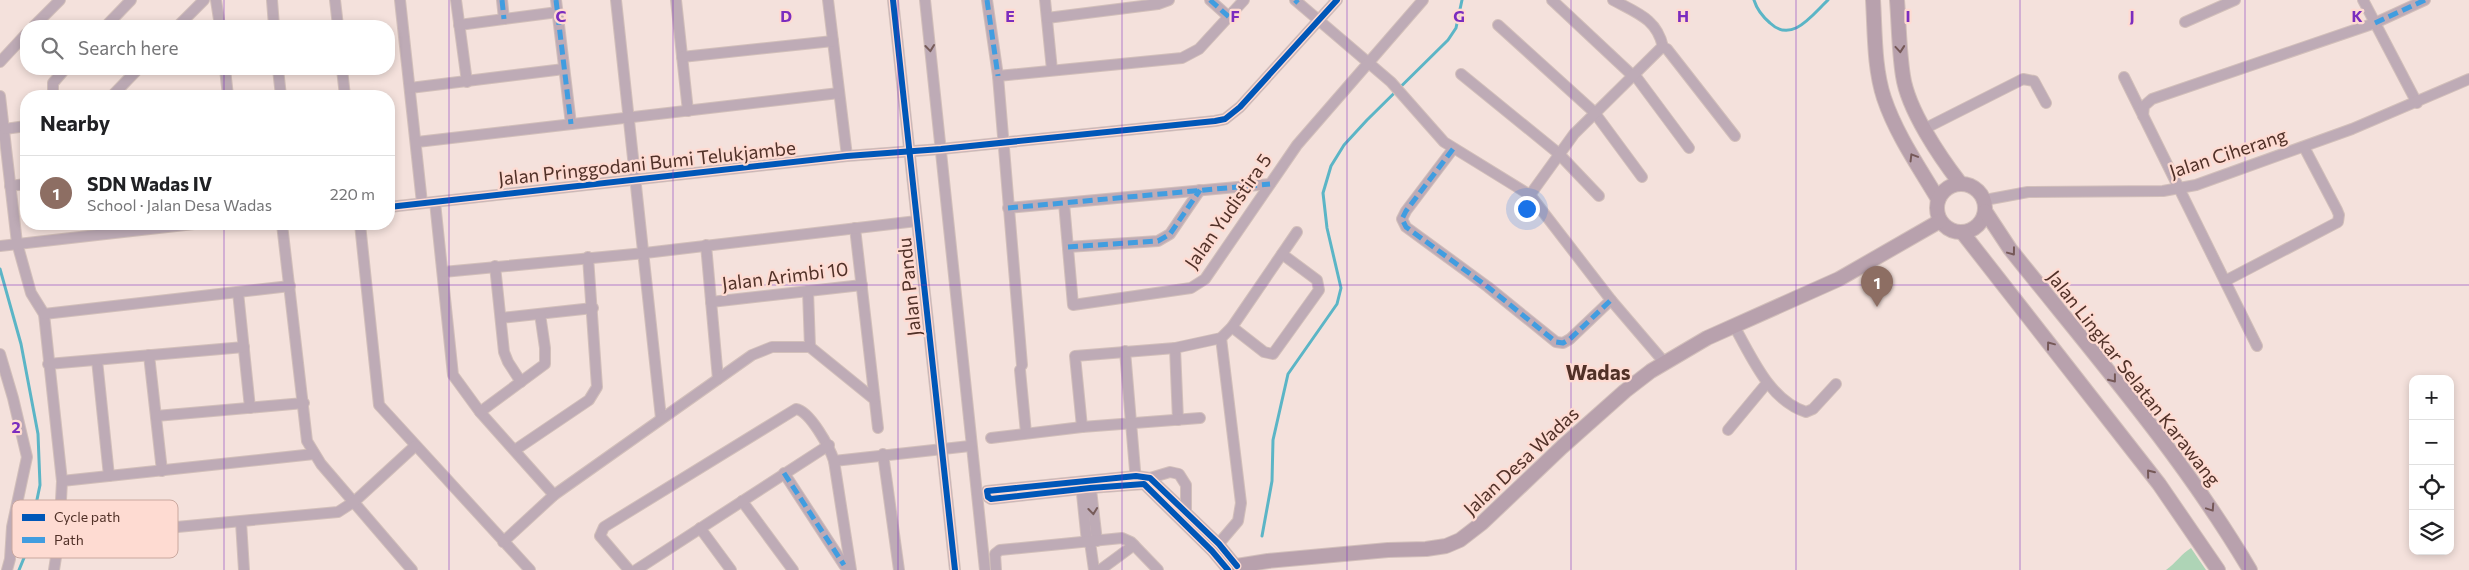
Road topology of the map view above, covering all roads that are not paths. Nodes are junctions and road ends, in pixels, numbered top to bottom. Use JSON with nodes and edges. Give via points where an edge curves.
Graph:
{"nodes":[{"id":1,"x":60,"y":0,"type":"edge"},
{"id":2,"x":131,"y":0,"type":"edge"},
{"id":3,"x":204,"y":0,"type":"edge"},
{"id":4,"x":216,"y":0,"type":"edge"},
{"id":5,"x":272,"y":0,"type":"edge"},
{"id":6,"x":335,"y":0,"type":"edge"},
{"id":7,"x":400,"y":0,"type":"edge"},
{"id":8,"x":456,"y":0,"type":"edge"},
{"id":9,"x":502,"y":0,"type":"edge"},
{"id":10,"x":556,"y":0,"type":"edge"},
{"id":11,"x":616,"y":0,"type":"edge"},
{"id":12,"x":687,"y":0,"type":"edge"},
{"id":13,"x":828,"y":0,"type":"edge"},
{"id":14,"x":893,"y":0,"type":"edge"},
{"id":15,"x":925,"y":0,"type":"edge"},
{"id":16,"x":987,"y":0,"type":"edge"},
{"id":17,"x":1045,"y":0,"type":"edge"},
{"id":18,"x":1121,"y":0,"type":"edge"},
{"id":19,"x":1169,"y":0,"type":"edge"},
{"id":20,"x":1210,"y":0,"type":"edge"},
{"id":21,"x":1244,"y":0,"type":"edge"},
{"id":22,"x":1295,"y":0,"type":"edge"},
{"id":23,"x":1337,"y":0,"type":"edge"},
{"id":24,"x":1423,"y":0,"type":"edge"},
{"id":25,"x":1552,"y":0,"type":"edge"},
{"id":26,"x":1613,"y":0,"type":"edge"},
{"id":27,"x":1873,"y":0,"type":"edge"},
{"id":28,"x":1896,"y":0,"type":"edge"},
{"id":29,"x":2235,"y":0,"type":"edge"},
{"id":30,"x":2363,"y":0,"type":"edge"},
{"id":31,"x":2425,"y":0,"type":"edge"},
{"id":32,"x":676,"y":1,"type":"edge"},
{"id":33,"x":1130,"y":8,"type":"junction"},
{"id":34,"x":558,"y":12,"type":"junction"},
{"id":35,"x":1047,"y":18,"type":"junction"},
{"id":36,"x":1229,"y":18,"type":"junction"},
{"id":37,"x":504,"y":19,"type":"junction"},
{"id":38,"x":40,"y":20,"type":"edge"},
{"id":39,"x":112,"y":20,"type":"edge"},
{"id":40,"x":184,"y":20,"type":"edge"},
{"id":41,"x":219,"y":20,"type":"edge"},
{"id":42,"x":274,"y":20,"type":"edge"},
{"id":43,"x":337,"y":20,"type":"edge"},
{"id":44,"x":1318,"y":21,"type":"junction"},
{"id":45,"x":2186,"y":22,"type":"dead end"},
{"id":46,"x":2375,"y":23,"type":"junction"},
{"id":47,"x":459,"y":25,"type":"junction"},
{"id":48,"x":1498,"y":25,"type":"dead end"},
{"id":49,"x":20,"y":40,"type":"edge"},
{"id":50,"x":833,"y":41,"type":"junction"},
{"id":51,"x":1663,"y":47,"type":"junction"},
{"id":52,"x":682,"y":57,"type":"junction"},
{"id":53,"x":1368,"y":61,"type":"junction"},
{"id":54,"x":0,"y":62,"type":"edge"},
{"id":55,"x":564,"y":69,"type":"junction"},
{"id":56,"x":1052,"y":70,"type":"junction"},
{"id":57,"x":1461,"y":74,"type":"dead end"},
{"id":58,"x":1633,"y":74,"type":"junction"},
{"id":59,"x":60,"y":75,"type":"edge"},
{"id":60,"x":132,"y":75,"type":"edge"},
{"id":61,"x":226,"y":75,"type":"edge"},
{"id":62,"x":279,"y":75,"type":"edge"},
{"id":63,"x":343,"y":75,"type":"edge"},
{"id":64,"x":998,"y":76,"type":"junction"},
{"id":65,"x":2124,"y":77,"type":"dead end"},
{"id":66,"x":2469,"y":80,"type":"edge"},
{"id":67,"x":467,"y":82,"type":"junction"},
{"id":68,"x":410,"y":88,"type":"junction"},
{"id":69,"x":53,"y":90,"type":"edge"},
{"id":70,"x":118,"y":90,"type":"edge"},
{"id":71,"x":227,"y":90,"type":"edge"},
{"id":72,"x":280,"y":90,"type":"edge"},
{"id":73,"x":344,"y":90,"type":"edge"},
{"id":74,"x":839,"y":93,"type":"junction"},
{"id":75,"x":0,"y":96,"type":"edge"},
{"id":76,"x":2046,"y":102,"type":"dead end"},
{"id":77,"x":2417,"y":103,"type":"junction"},
{"id":78,"x":688,"y":111,"type":"junction"},
{"id":79,"x":1594,"y":112,"type":"junction"},
{"id":80,"x":2143,"y":116,"type":"junction"},
{"id":81,"x":629,"y":118,"type":"junction"},
{"id":82,"x":570,"y":124,"type":"junction"},
{"id":83,"x":20,"y":127,"type":"edge"},
{"id":84,"x":5,"y":129,"type":"junction"},
{"id":85,"x":1924,"y":129,"type":"junction"},
{"id":86,"x":1735,"y":136,"type":"dead end"},
{"id":87,"x":417,"y":142,"type":"junction"},
{"id":88,"x":1004,"y":142,"type":"junction"},
{"id":89,"x":2304,"y":147,"type":"junction"},
{"id":90,"x":1689,"y":148,"type":"dead end"},
{"id":91,"x":941,"y":149,"type":"junction"},
{"id":92,"x":1453,"y":149,"type":"junction"},
{"id":93,"x":910,"y":151,"type":"junction"},
{"id":94,"x":1558,"y":153,"type":"junction"},
{"id":95,"x":847,"y":156,"type":"junction"},
{"id":96,"x":1642,"y":177,"type":"dead end"},
{"id":97,"x":636,"y":179,"type":"junction"},
{"id":98,"x":1960,"y":183,"type":"junction"},
{"id":99,"x":1270,"y":184,"type":"junction"},
{"id":100,"x":20,"y":185,"type":"edge"},
{"id":101,"x":10,"y":186,"type":"junction"},
{"id":102,"x":2178,"y":189,"type":"junction"},
{"id":103,"x":1200,"y":190,"type":"junction"},
{"id":104,"x":1530,"y":196,"type":"junction"},
{"id":105,"x":1599,"y":196,"type":"dead end"},
{"id":106,"x":1938,"y":199,"type":"junction"},
{"id":107,"x":434,"y":202,"type":"junction"},
{"id":108,"x":422,"y":203,"type":"junction"},
{"id":109,"x":1064,"y":203,"type":"junction"},
{"id":110,"x":395,"y":206,"type":"edge"},
{"id":111,"x":1985,"y":206,"type":"junction"},
{"id":112,"x":1008,"y":208,"type":"junction"},
{"id":113,"x":917,"y":221,"type":"junction"},
{"id":114,"x":1940,"y":221,"type":"junction"},
{"id":115,"x":856,"y":228,"type":"junction"},
{"id":116,"x":138,"y":230,"type":"edge"},
{"id":117,"x":283,"y":230,"type":"edge"},
{"id":118,"x":361,"y":230,"type":"edge"},
{"id":119,"x":1297,"y":232,"type":"dead end"},
{"id":120,"x":1962,"y":232,"type":"junction"},
{"id":121,"x":17,"y":243,"type":"junction"},
{"id":122,"x":2,"y":245,"type":"edge"},
{"id":123,"x":706,"y":246,"type":"junction"},
{"id":124,"x":1068,"y":247,"type":"junction"},
{"id":125,"x":645,"y":252,"type":"junction"},
{"id":126,"x":1282,"y":254,"type":"junction"},
{"id":127,"x":588,"y":257,"type":"junction"},
{"id":128,"x":495,"y":266,"type":"junction"},
{"id":129,"x":443,"y":272,"type":"junction"},
{"id":130,"x":2225,"y":281,"type":"junction"},
{"id":131,"x":862,"y":285,"type":"junction"},
{"id":132,"x":290,"y":286,"type":"junction"},
{"id":133,"x":808,"y":291,"type":"junction"},
{"id":134,"x":238,"y":292,"type":"junction"},
{"id":135,"x":1611,"y":300,"type":"junction"},
{"id":136,"x":711,"y":302,"type":"junction"},
{"id":137,"x":593,"y":308,"type":"junction"},
{"id":138,"x":44,"y":314,"type":"junction"},
{"id":139,"x":540,"y":314,"type":"junction"},
{"id":140,"x":501,"y":318,"type":"junction"},
{"id":141,"x":1734,"y":326,"type":"junction"},
{"id":142,"x":1232,"y":327,"type":"junction"},
{"id":143,"x":1221,"y":338,"type":"junction"},
{"id":144,"x":2257,"y":346,"type":"dead end"},
{"id":145,"x":244,"y":347,"type":"junction"},
{"id":146,"x":810,"y":347,"type":"junction"},
{"id":147,"x":1175,"y":348,"type":"junction"},
{"id":148,"x":1125,"y":351,"type":"junction"},
{"id":149,"x":0,"y":354,"type":"edge"},
{"id":150,"x":149,"y":355,"type":"junction"},
{"id":151,"x":97,"y":360,"type":"junction"},
{"id":152,"x":1664,"y":362,"type":"junction"},
{"id":153,"x":48,"y":364,"type":"junction"},
{"id":154,"x":718,"y":379,"type":"junction"},
{"id":155,"x":521,"y":382,"type":"junction"},
{"id":156,"x":1767,"y":382,"type":"junction"},
{"id":157,"x":1836,"y":384,"type":"dead end"},
{"id":158,"x":874,"y":399,"type":"junction"},
{"id":159,"x":304,"y":403,"type":"junction"},
{"id":160,"x":250,"y":408,"type":"junction"},
{"id":161,"x":480,"y":412,"type":"junction"},
{"id":162,"x":156,"y":416,"type":"junction"},
{"id":163,"x":661,"y":418,"type":"junction"},
{"id":164,"x":1200,"y":418,"type":"dead end"},
{"id":165,"x":1178,"y":420,"type":"junction"},
{"id":166,"x":1132,"y":424,"type":"junction"},
{"id":167,"x":878,"y":428,"type":"dead end"},
{"id":168,"x":1082,"y":428,"type":"junction"},
{"id":169,"x":1728,"y":430,"type":"dead end"},
{"id":170,"x":1026,"y":433,"type":"junction"},
{"id":171,"x":991,"y":438,"type":"dead end"},
{"id":172,"x":829,"y":445,"type":"junction"},
{"id":173,"x":415,"y":446,"type":"junction"},
{"id":174,"x":970,"y":446,"type":"junction"},
{"id":175,"x":942,"y":448,"type":"junction"},
{"id":176,"x":515,"y":450,"type":"junction"},
{"id":177,"x":314,"y":454,"type":"junction"},
{"id":178,"x":883,"y":454,"type":"junction"},
{"id":179,"x":834,"y":461,"type":"junction"},
{"id":180,"x":162,"y":471,"type":"junction"},
{"id":181,"x":784,"y":473,"type":"junction"},
{"id":182,"x":109,"y":476,"type":"junction"},
{"id":183,"x":62,"y":481,"type":"junction"},
{"id":184,"x":1142,"y":481,"type":"junction"},
{"id":185,"x":1086,"y":485,"type":"junction"},
{"id":186,"x":1000,"y":494,"type":"dead end"},
{"id":187,"x":554,"y":495,"type":"junction"},
{"id":188,"x":18,"y":500,"type":"edge"},
{"id":189,"x":61,"y":500,"type":"edge"},
{"id":190,"x":355,"y":501,"type":"junction"},
{"id":191,"x":742,"y":501,"type":"junction"},
{"id":192,"x":1186,"y":511,"type":"junction"},
{"id":193,"x":1175,"y":514,"type":"junction"},
{"id":194,"x":241,"y":522,"type":"junction"},
{"id":195,"x":12,"y":528,"type":"edge"},
{"id":196,"x":178,"y":528,"type":"edge"},
{"id":197,"x":700,"y":528,"type":"junction"},
{"id":198,"x":503,"y":542,"type":"junction"},
{"id":199,"x":1091,"y":542,"type":"junction"},
{"id":200,"x":1134,"y":544,"type":"junction"},
{"id":201,"x":1215,"y":547,"type":"junction"},
{"id":202,"x":1295,"y":565,"type":"edge"},
{"id":203,"x":846,"y":566,"type":"edge"},
{"id":204,"x":1231,"y":569,"type":"edge"},
{"id":205,"x":7,"y":570,"type":"edge"},
{"id":206,"x":244,"y":570,"type":"edge"},
{"id":207,"x":412,"y":570,"type":"edge"},
{"id":208,"x":530,"y":570,"type":"edge"},
{"id":209,"x":629,"y":570,"type":"edge"},
{"id":210,"x":636,"y":570,"type":"edge"},
{"id":211,"x":731,"y":570,"type":"edge"},
{"id":212,"x":793,"y":570,"type":"edge"},
{"id":213,"x":899,"y":570,"type":"edge"},
{"id":214,"x":954,"y":570,"type":"edge"},
{"id":215,"x":985,"y":570,"type":"edge"},
{"id":216,"x":996,"y":570,"type":"edge"},
{"id":217,"x":1094,"y":570,"type":"edge"},
{"id":218,"x":1100,"y":570,"type":"edge"},
{"id":219,"x":1158,"y":570,"type":"edge"},
{"id":220,"x":2218,"y":570,"type":"edge"},
{"id":221,"x":2250,"y":570,"type":"edge"}],
"edges":[{"from":1,"to":38,"type":"street"},
{"from":2,"to":39,"type":"street"},
{"from":3,"to":40,"type":"street"},
{"from":4,"to":41,"type":"street"},
{"from":5,"to":42,"type":"street"},
{"from":6,"to":43,"type":"street"},
{"from":7,"to":68,"type":"street"},
{"from":8,"to":47,"type":"street"},
{"from":9,"to":37,"type":"street"},
{"from":10,"to":34,"type":"street"},
{"from":11,"to":81,"type":"street"},
{"from":12,"to":32,"type":"street"},
{"from":13,"to":50,"type":"street"},
{"from":14,"to":93,"type":"street","name":"Jalan Pandu"},
{"from":15,"to":91,"type":"street","one_way":true},
{"from":16,"to":64,"type":"street"},
{"from":17,"to":35,"type":"street"},
{"from":18,"to":33,"type":"street"},
{"from":19,"to":33,"type":"street"},
{"from":20,"to":36,"type":"street"},
{"from":21,"to":36,"type":"street"},
{"from":22,"to":44,"type":"street"},
{"from":23,"to":44,"type":"street","name":"Jalan Pringgodani Bumi Telukjambe"},
{"from":24,"to":53,"type":"street","name":"Jalan Yudistira 5"},
{"from":25,"to":58,"type":"street"},
{"from":26,"to":51,"type":"street","via":[[1652,21],[1660,33]]},
{"from":106,"to":27,"type":"main road","one_way":true,"via":[[1906,145],[1883,97]]},
{"from":28,"to":85,"type":"main road","one_way":true,"via":[[1903,78]]},
{"from":29,"to":45,"type":"street"},
{"from":30,"to":46,"type":"street"},
{"from":31,"to":46,"type":"street"},
{"from":32,"to":52,"type":"street"},
{"from":33,"to":35,"type":"street"},
{"from":34,"to":37,"type":"street"},
{"from":34,"to":55,"type":"street"},
{"from":35,"to":56,"type":"street"},
{"from":36,"to":56,"type":"street","via":[[1199,49],[1182,58]]},
{"from":37,"to":47,"type":"street"},
{"from":44,"to":53,"type":"street"},
{"from":44,"to":88,"type":"street","name":"Jalan Pringgodani Bumi Telukjambe","via":[[1240,107],[1225,119]]},
{"from":46,"to":77,"type":"street"},
{"from":46,"to":80,"type":"street","via":[[2152,99],[2144,106]]},
{"from":47,"to":67,"type":"street"},
{"from":48,"to":79,"type":"street"},
{"from":49,"to":54,"type":"street"},
{"from":50,"to":52,"type":"street"},
{"from":50,"to":74,"type":"street"},
{"from":51,"to":58,"type":"street"},
{"from":51,"to":86,"type":"street"},
{"from":52,"to":78,"type":"street"},
{"from":53,"to":92,"type":"street"},
{"from":53,"to":99,"type":"street","name":"Jalan Yudistira 5","via":[[1311,127]]},
{"from":55,"to":67,"type":"street"},
{"from":55,"to":82,"type":"street"},
{"from":56,"to":64,"type":"street"},
{"from":57,"to":94,"type":"street"},
{"from":58,"to":79,"type":"street"},
{"from":58,"to":90,"type":"street"},
{"from":59,"to":69,"type":"street","via":[[53,83]]},
{"from":60,"to":70,"type":"street"},
{"from":61,"to":71,"type":"street"},
{"from":62,"to":72,"type":"street"},
{"from":63,"to":73,"type":"street"},
{"from":64,"to":88,"type":"street"},
{"from":65,"to":80,"type":"street"},
{"from":66,"to":77,"type":"street","name":"Jalan Ciherang"},
{"from":67,"to":68,"type":"street"},
{"from":68,"to":87,"type":"street"},
{"from":74,"to":78,"type":"street"},
{"from":74,"to":95,"type":"street"},
{"from":75,"to":84,"type":"street"},
{"from":76,"to":85,"type":"street","via":[[2034,81],[2023,79]]},
{"from":77,"to":89,"type":"street","name":"Jalan Ciherang"},
{"from":78,"to":81,"type":"street"},
{"from":79,"to":94,"type":"street"},
{"from":79,"to":96,"type":"street"},
{"from":80,"to":102,"type":"street"},
{"from":81,"to":82,"type":"street"},
{"from":81,"to":97,"type":"street"},
{"from":82,"to":87,"type":"street"},
{"from":83,"to":84,"type":"street"},
{"from":84,"to":101,"type":"street"},
{"from":85,"to":98,"type":"main road"},
{"from":87,"to":108,"type":"street"},
{"from":88,"to":91,"type":"street","name":"Jalan Pringgodani Bumi Telukjambe"},
{"from":88,"to":112,"type":"street"},
{"from":89,"to":102,"type":"street","name":"Jalan Ciherang"},
{"from":89,"to":130,"type":"street","via":[[2337,210],[2338,222]]},
{"from":91,"to":93,"type":"street","name":"Jalan Pringgodani Bumi Telukjambe"},
{"from":91,"to":174,"type":"street"},
{"from":92,"to":104,"type":"street"},
{"from":92,"to":135,"type":"street","via":[[1406,211],[1402,219],[1406,227],[1556,342],[1570,339]]},
{"from":93,"to":95,"type":"street","name":"Jalan Pringgodani Bumi Telukjambe"},
{"from":93,"to":113,"type":"street","name":"Jalan Pandu"},
{"from":94,"to":104,"type":"street"},
{"from":94,"to":105,"type":"street"},
{"from":95,"to":97,"type":"street","name":"Jalan Pringgodani Bumi Telukjambe"},
{"from":97,"to":107,"type":"street","name":"Jalan Pringgodani Bumi Telukjambe"},
{"from":97,"to":125,"type":"street"},
{"from":98,"to":106,"type":"main road","via":[[1943,191]]},
{"from":98,"to":111,"type":"main road","via":[[1979,191]]},
{"from":99,"to":103,"type":"street"},
{"from":99,"to":124,"type":"street","name":"Jalan Yudistira 5","via":[[1205,279],[1184,289],[1073,305]]},
{"from":100,"to":101,"type":"street"},
{"from":101,"to":121,"type":"street"},
{"from":102,"to":111,"type":"street","name":"Jalan Ciherang","via":[[2028,192]]},
{"from":102,"to":130,"type":"street"},
{"from":103,"to":109,"type":"street"},
{"from":103,"to":124,"type":"street","via":[[1165,238]]},
{"from":104,"to":135,"type":"street"},
{"from":106,"to":114,"type":"main road"},
{"from":107,"to":108,"type":"street","name":"Jalan Pringgodani Bumi Telukjambe"},
{"from":107,"to":129,"type":"street"},
{"from":108,"to":110,"type":"street","name":"Jalan Pringgodani Bumi Telukjambe"},
{"from":109,"to":112,"type":"street"},
{"from":109,"to":124,"type":"street"},
{"from":111,"to":120,"type":"main road","via":[[1978,226]]},
{"from":111,"to":221,"type":"main road","name":"Jalan Lingkar Selatan Karawang","one_way":true,"via":[[2010,249],[2181,467]]},
{"from":112,"to":170,"type":"street"},
{"from":113,"to":115,"type":"street"},
{"from":113,"to":175,"type":"street","name":"Jalan Pandu"},
{"from":114,"to":120,"type":"main road","via":[[1950,230]]},
{"from":114,"to":141,"type":"main road","name":"Jalan Desa Wadas","via":[[1839,279]]},
{"from":115,"to":123,"type":"street"},
{"from":115,"to":131,"type":"street"},
{"from":116,"to":121,"type":"street"},
{"from":117,"to":132,"type":"street"},
{"from":118,"to":173,"type":"street","via":[[379,406]]},
{"from":119,"to":126,"type":"street"},
{"from":220,"to":120,"type":"main road","one_way":true,"via":[[2159,484]]},
{"from":121,"to":122,"type":"street"},
{"from":121,"to":138,"type":"street","via":[[31,294]]},
{"from":123,"to":125,"type":"street"},
{"from":123,"to":136,"type":"street"},
{"from":125,"to":127,"type":"street"},
{"from":125,"to":163,"type":"street"},
{"from":126,"to":142,"type":"street"},
{"from":126,"to":142,"type":"street","via":[[1317,280],[1319,290],[1314,298],[1273,354],[1264,352]]},
{"from":127,"to":128,"type":"street"},
{"from":127,"to":137,"type":"street"},
{"from":128,"to":129,"type":"street"},
{"from":128,"to":140,"type":"street"},
{"from":129,"to":161,"type":"street","via":[[453,375]]},
{"from":130,"to":144,"type":"street"},
{"from":131,"to":133,"type":"street","name":"Jalan Arimbi 10"},
{"from":131,"to":158,"type":"street"},
{"from":132,"to":134,"type":"street"},
{"from":132,"to":159,"type":"street"},
{"from":133,"to":136,"type":"street","name":"Jalan Arimbi 10"},
{"from":133,"to":146,"type":"street"},
{"from":134,"to":138,"type":"street"},
{"from":134,"to":145,"type":"street"},
{"from":135,"to":152,"type":"street"},
{"from":136,"to":154,"type":"street"},
{"from":137,"to":139,"type":"street"},
{"from":137,"to":176,"type":"street","via":[[598,376],[595,393]]},
{"from":138,"to":153,"type":"street"},
{"from":139,"to":140,"type":"street"},
{"from":139,"to":155,"type":"street","via":[[545,364]]},
{"from":140,"to":155,"type":"street","via":[[506,358]]},
{"from":141,"to":152,"type":"main road","name":"Jalan Desa Wadas"},
{"from":141,"to":156,"type":"street"},
{"from":142,"to":143,"type":"street"},
{"from":143,"to":147,"type":"street"},
{"from":143,"to":201,"type":"street","via":[[1241,503],[1238,521]]},
{"from":145,"to":150,"type":"street"},
{"from":145,"to":160,"type":"street"},
{"from":146,"to":154,"type":"street","via":[[766,349]]},
{"from":146,"to":158,"type":"street"},
{"from":147,"to":148,"type":"street"},
{"from":147,"to":165,"type":"street"},
{"from":148,"to":166,"type":"street"},
{"from":148,"to":168,"type":"street","via":[[1075,356]]},
{"from":149,"to":188,"type":"street","via":[[26,457]]},
{"from":150,"to":151,"type":"street"},
{"from":150,"to":162,"type":"street"},
{"from":151,"to":153,"type":"street"},
{"from":151,"to":182,"type":"street"},
{"from":152,"to":202,"type":"main road","name":"Jalan Desa Wadas","via":[[1625,391],[1562,446],[1482,524],[1460,540],[1446,546],[1388,550]]},
{"from":153,"to":183,"type":"street"},
{"from":154,"to":163,"type":"street"},
{"from":155,"to":161,"type":"street"},
{"from":156,"to":157,"type":"street","via":[[1779,395],[1806,412]]},
{"from":156,"to":169,"type":"street"},
{"from":158,"to":167,"type":"street"},
{"from":159,"to":160,"type":"street"},
{"from":159,"to":177,"type":"street","via":[[307,441]]},
{"from":160,"to":162,"type":"street"},
{"from":161,"to":176,"type":"street"},
{"from":162,"to":180,"type":"street"},
{"from":163,"to":187,"type":"street"},
{"from":164,"to":165,"type":"street"},
{"from":165,"to":166,"type":"street"},
{"from":166,"to":168,"type":"street"},
{"from":166,"to":184,"type":"street"},
{"from":168,"to":170,"type":"street"},
{"from":170,"to":171,"type":"street"},
{"from":172,"to":179,"type":"street"},
{"from":172,"to":181,"type":"street"},
{"from":172,"to":209,"type":"street","via":[[804,413],[794,410],[604,527],[600,536]]},
{"from":173,"to":190,"type":"street"},
{"from":173,"to":198,"type":"street"},
{"from":174,"to":175,"type":"street"},
{"from":174,"to":215,"type":"street"},
{"from":175,"to":178,"type":"street"},
{"from":175,"to":214,"type":"street","name":"Jalan Pandu"},
{"from":176,"to":187,"type":"street"},
{"from":177,"to":180,"type":"street"},
{"from":177,"to":190,"type":"street"},
{"from":178,"to":179,"type":"street"},
{"from":178,"to":213,"type":"street"},
{"from":179,"to":203,"type":"street"},
{"from":180,"to":182,"type":"street"},
{"from":181,"to":191,"type":"street"},
{"from":181,"to":203,"type":"street"},
{"from":182,"to":183,"type":"street"},
{"from":183,"to":189,"type":"street"},
{"from":184,"to":185,"type":"street"},
{"from":184,"to":192,"type":"street"},
{"from":184,"to":192,"type":"street","via":[[1170,472],[1180,474],[1186,484]]},
{"from":184,"to":193,"type":"street"},
{"from":185,"to":186,"type":"street"},
{"from":185,"to":199,"type":"street"},
{"from":187,"to":198,"type":"street"},
{"from":190,"to":194,"type":"street","via":[[338,512]]},
{"from":190,"to":207,"type":"street"},
{"from":191,"to":197,"type":"street"},
{"from":191,"to":212,"type":"street"},
{"from":192,"to":193,"type":"street"},
{"from":192,"to":201,"type":"street"},
{"from":193,"to":201,"type":"street"},
{"from":194,"to":196,"type":"street"},
{"from":194,"to":206,"type":"street"},
{"from":195,"to":205,"type":"street"},
{"from":197,"to":210,"type":"street"},
{"from":197,"to":211,"type":"street"},
{"from":198,"to":208,"type":"street"},
{"from":199,"to":200,"type":"street","via":[[1122,538]]},
{"from":199,"to":216,"type":"street","via":[[1000,550],[995,554]]},
{"from":199,"to":217,"type":"street"},
{"from":200,"to":218,"type":"street"},
{"from":200,"to":219,"type":"street"},
{"from":201,"to":204,"type":"street"},
{"from":202,"to":204,"type":"main road","name":"Jalan Desa Wadas","via":[[1268,561]]}]}
